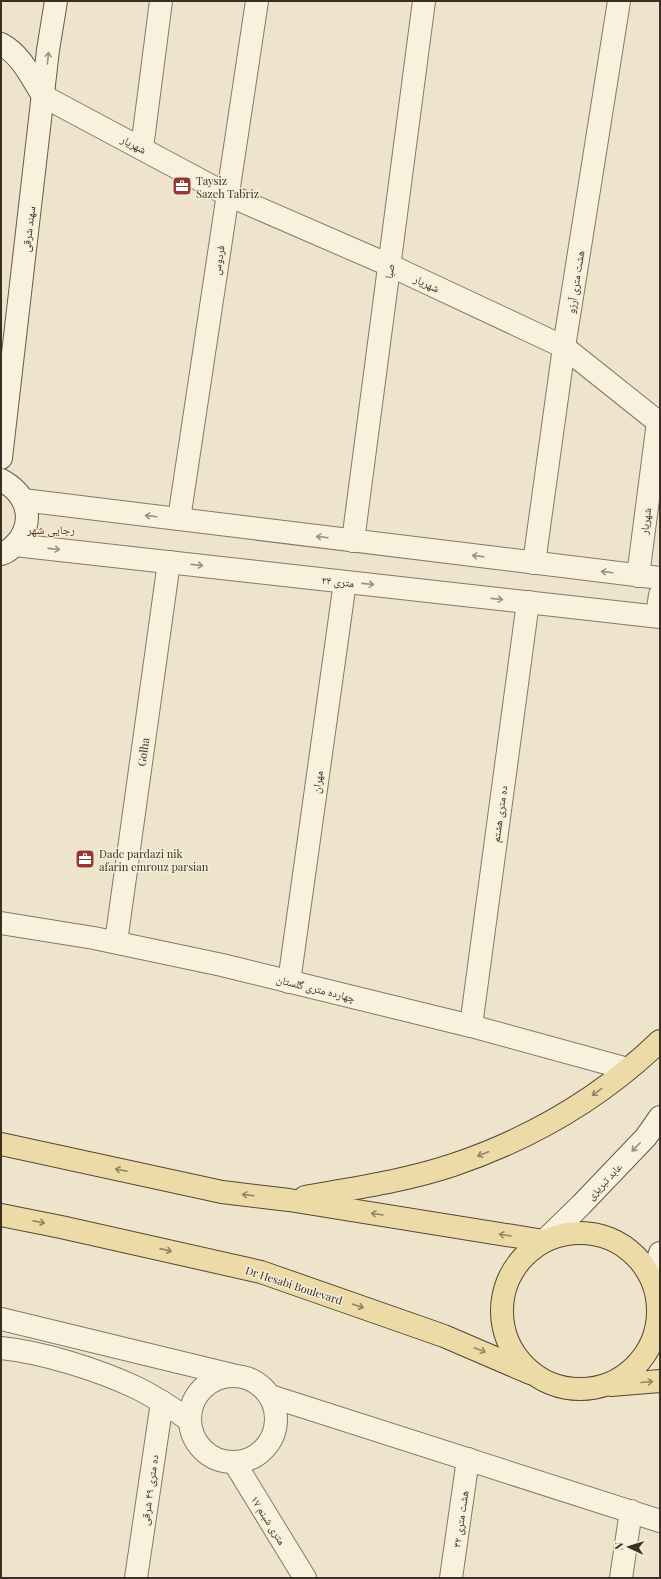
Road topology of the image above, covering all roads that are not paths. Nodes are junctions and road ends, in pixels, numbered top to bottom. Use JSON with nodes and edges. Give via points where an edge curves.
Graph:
{"nodes":[{"id":1,"x":56,"y":1,"type":"edge"},
{"id":2,"x":161,"y":1,"type":"edge"},
{"id":3,"x":257,"y":1,"type":"edge"},
{"id":4,"x":424,"y":1,"type":"edge"},
{"id":5,"x":620,"y":1,"type":"edge"},
{"id":6,"x":1,"y":44,"type":"edge"},
{"id":7,"x":43,"y":96,"type":"junction"},
{"id":8,"x":142,"y":148,"type":"junction"},
{"id":9,"x":228,"y":195,"type":"junction"},
{"id":10,"x":389,"y":265,"type":"junction"},
{"id":11,"x":564,"y":347,"type":"junction"},
{"id":12,"x":1,"y":458,"type":"edge"},
{"id":13,"x":1,"y":480,"type":"edge"},
{"id":14,"x":23,"y":500,"type":"junction"},
{"id":15,"x":179,"y":519,"type":"junction"},
{"id":16,"x":353,"y":541,"type":"junction"},
{"id":17,"x":8,"y":550,"type":"edge"},
{"id":18,"x":169,"y":562,"type":"junction"},
{"id":19,"x":534,"y":563,"type":"junction"},
{"id":20,"x":638,"y":576,"type":"junction"},
{"id":21,"x":660,"y":578,"type":"edge"},
{"id":22,"x":345,"y":582,"type":"junction"},
{"id":23,"x":528,"y":602,"type":"junction"},
{"id":24,"x":659,"y":609,"type":"edge"},
{"id":25,"x":1,"y":923,"type":"edge"},
{"id":26,"x":116,"y":942,"type":"junction"},
{"id":27,"x":288,"y":982,"type":"junction"},
{"id":28,"x":471,"y":1026,"type":"junction"},
{"id":29,"x":660,"y":1041,"type":"edge"},
{"id":30,"x":628,"y":1069,"type":"junction"},
{"id":31,"x":660,"y":1117,"type":"edge"},
{"id":32,"x":1,"y":1144,"type":"edge"},
{"id":33,"x":289,"y":1200,"type":"junction"},
{"id":34,"x":1,"y":1215,"type":"edge"},
{"id":35,"x":544,"y":1241,"type":"junction"},
{"id":36,"x":660,"y":1254,"type":"edge"},
{"id":37,"x":656,"y":1281,"type":"edge"},
{"id":38,"x":1,"y":1319,"type":"edge"},
{"id":39,"x":3,"y":1354,"type":"edge"},
{"id":40,"x":530,"y":1373,"type":"junction"},
{"id":41,"x":232,"y":1375,"type":"junction"},
{"id":42,"x":660,"y":1381,"type":"edge"},
{"id":43,"x":606,"y":1385,"type":"junction"},
{"id":44,"x":270,"y":1396,"type":"junction"},
{"id":45,"x":162,"y":1402,"type":"junction"},
{"id":46,"x":189,"y":1420,"type":"junction"},
{"id":47,"x":468,"y":1459,"type":"junction"},
{"id":48,"x":234,"y":1462,"type":"junction"},
{"id":49,"x":630,"y":1511,"type":"junction"},
{"id":50,"x":660,"y":1521,"type":"edge"},
{"id":51,"x":136,"y":1578,"type":"edge"},
{"id":52,"x":305,"y":1578,"type":"edge"},
{"id":53,"x":451,"y":1578,"type":"edge"},
{"id":54,"x":621,"y":1578,"type":"edge"}],
"edges":[{"from":7,"to":1,"type":"street","name":"سهند شرقی","one_way":true},
{"from":2,"to":8,"type":"street"},
{"from":3,"to":9,"type":"street","name":"فردوس"},
{"from":4,"to":10,"type":"street","name":"صبا"},
{"from":5,"to":11,"type":"street","name":"هشت متری آرزو"},
{"from":6,"to":7,"type":"street","via":[[24,64]]},
{"from":7,"to":8,"type":"street","name":"شهریار"},
{"from":7,"to":12,"type":"street","name":"سهند شرقی"},
{"from":8,"to":9,"type":"street","name":"شهریار"},
{"from":9,"to":10,"type":"street","name":"شهریار"},
{"from":9,"to":15,"type":"street","name":"فردوس"},
{"from":10,"to":11,"type":"street","name":"شهریار"},
{"from":10,"to":16,"type":"street","name":"صبا"},
{"from":11,"to":19,"type":"street","name":"هشت متری آرزو"},
{"from":11,"to":20,"type":"street","name":"شهریار","via":[[658,422]]},
{"from":13,"to":14,"type":"street","via":[[16,489]]},
{"from":15,"to":14,"type":"street","one_way":true},
{"from":14,"to":17,"type":"street","via":[[27,516],[25,531]]},
{"from":16,"to":15,"type":"street","one_way":true},
{"from":19,"to":16,"type":"street","one_way":true},
{"from":17,"to":18,"type":"street","name":"۲۴ متری","one_way":true},
{"from":18,"to":22,"type":"street","name":"۲۴ متری","one_way":true},
{"from":18,"to":26,"type":"street","name":"Golha"},
{"from":20,"to":19,"type":"street","one_way":true},
{"from":20,"to":21,"type":"street"},
{"from":22,"to":23,"type":"street","name":"۲۴ متری","one_way":true},
{"from":22,"to":27,"type":"street","name":"مهران"},
{"from":23,"to":24,"type":"street","name":"۲۴ متری"},
{"from":23,"to":28,"type":"street","name":"ده متری هشتم"},
{"from":25,"to":26,"type":"street","name":"چهارده متری گلستان"},
{"from":26,"to":27,"type":"street","name":"چهارده متری گلستان"},
{"from":27,"to":28,"type":"street","name":"چهارده متری گلستان"},
{"from":28,"to":30,"type":"street","name":"چهارده متری گلستان"},
{"from":29,"to":30,"type":"main road"},
{"from":30,"to":33,"type":"main road","one_way":true,"via":[[576,1108],[506,1145],[452,1165],[397,1180]]},
{"from":31,"to":35,"type":"street","name":"عابد تبریزی","one_way":true,"via":[[646,1137]]},
{"from":33,"to":32,"type":"main road","one_way":true,"via":[[222,1192]]},
{"from":35,"to":33,"type":"main road","one_way":true},
{"from":34,"to":40,"type":"main road","name":"Dr Hesabi Boulevard","one_way":true,"via":[[261,1272],[444,1336]]},
{"from":35,"to":37,"type":"main road","via":[[568,1233],[581,1233],[594,1234],[618,1242],[638,1258]]},
{"from":35,"to":40,"type":"main road","via":[[524,1256],[516,1266],[509,1277],[502,1301],[503,1328],[513,1353]]},
{"from":36,"to":37,"type":"street"},
{"from":37,"to":43,"type":"main road","via":[[656,1330],[646,1353],[630,1372]]},
{"from":38,"to":41,"type":"street"},
{"from":39,"to":45,"type":"street","via":[[82,1366],[136,1388]]},
{"from":40,"to":43,"type":"main road","name":"Dr Hesabi Boulevard","via":[[554,1386],[580,1390]]},
{"from":41,"to":44,"type":"street","via":[[254,1381]]},
{"from":41,"to":46,"type":"street","via":[[206,1384],[191,1406]]},
{"from":43,"to":42,"type":"main road","one_way":true},
{"from":44,"to":47,"type":"street"},
{"from":44,"to":48,"type":"street","via":[[275,1410],[271,1440],[255,1456]]},
{"from":45,"to":46,"type":"street"},
{"from":45,"to":51,"type":"street","name":"ده متری ۴۹ شرقی"},
{"from":46,"to":48,"type":"street","via":[[195,1441],[203,1450],[222,1461]]},
{"from":47,"to":49,"type":"street"},
{"from":47,"to":53,"type":"street","name":"هشت متری ۳۲"},
{"from":48,"to":52,"type":"street","name":"۱۷ متری شبنم"},
{"from":49,"to":50,"type":"street"},
{"from":49,"to":54,"type":"street"}]}
